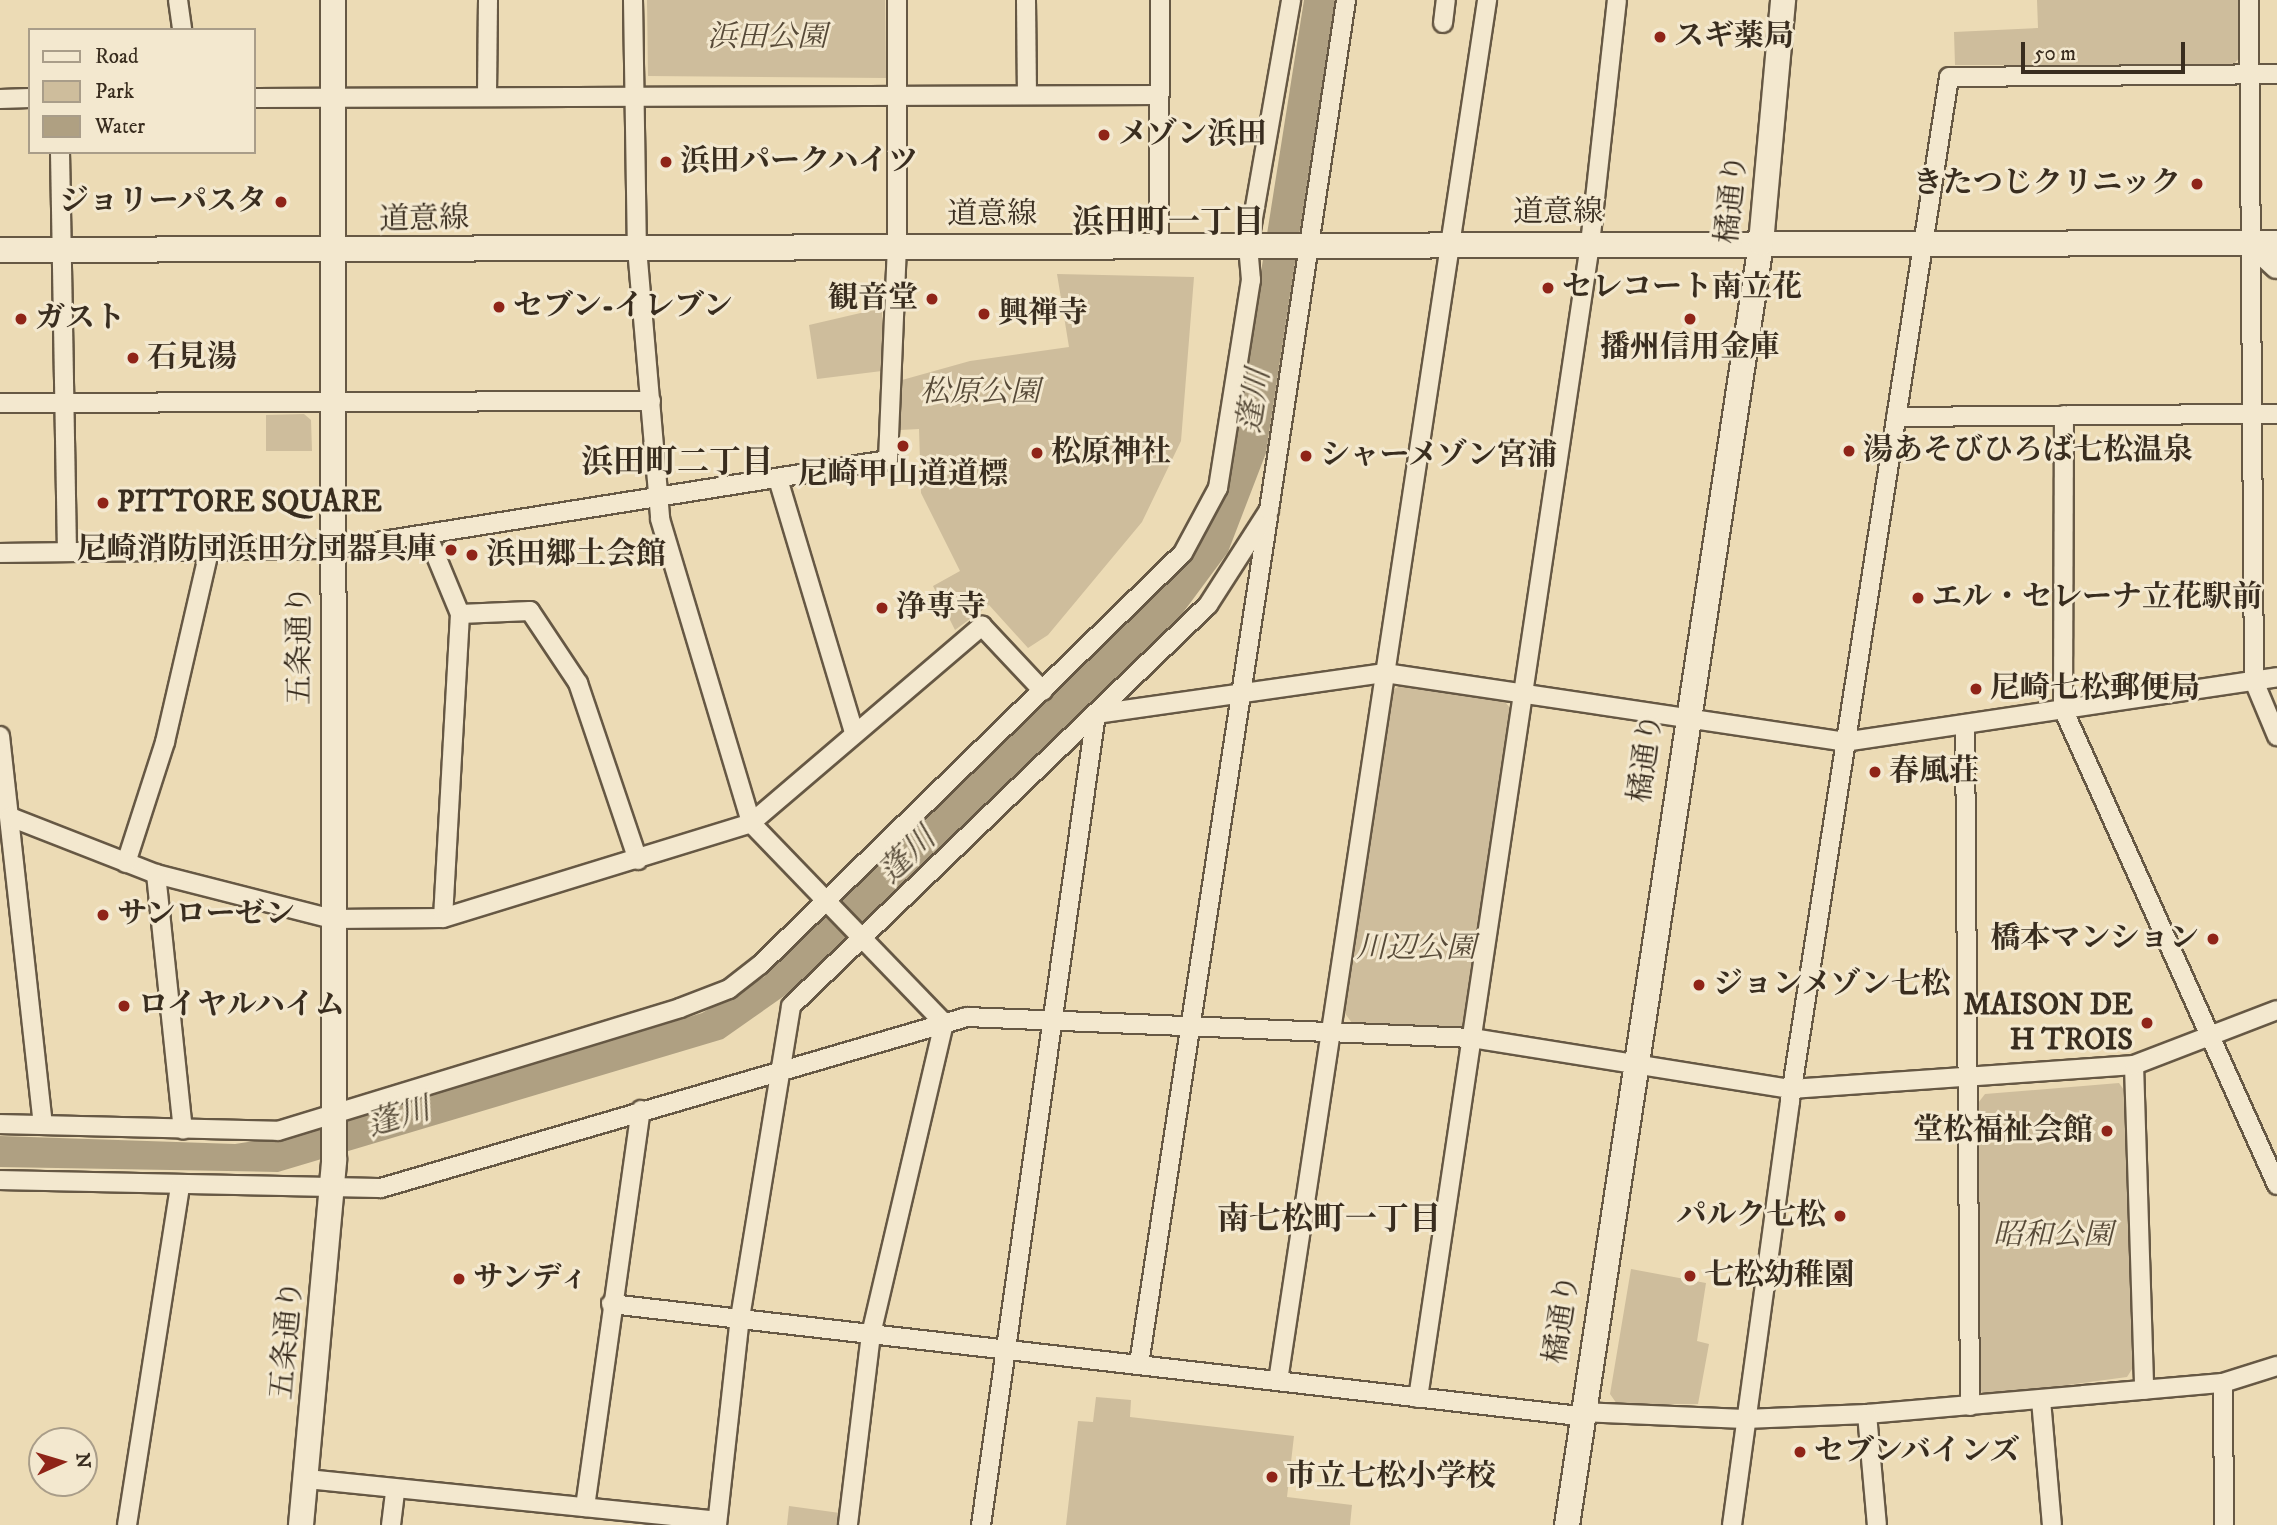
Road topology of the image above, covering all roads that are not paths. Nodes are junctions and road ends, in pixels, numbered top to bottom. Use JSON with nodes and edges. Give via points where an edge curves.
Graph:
{"nodes":[{"id":1,"x":178,"y":0,"type":"edge"},
{"id":2,"x":333,"y":0,"type":"edge"},
{"id":3,"x":488,"y":0,"type":"edge"},
{"id":4,"x":634,"y":0,"type":"edge"},
{"id":5,"x":897,"y":0,"type":"edge"},
{"id":6,"x":1026,"y":0,"type":"edge"},
{"id":7,"x":1160,"y":0,"type":"edge"},
{"id":8,"x":1291,"y":0,"type":"edge"},
{"id":9,"x":1346,"y":0,"type":"edge"},
{"id":10,"x":1446,"y":0,"type":"edge"},
{"id":11,"x":1487,"y":0,"type":"edge"},
{"id":12,"x":1618,"y":0,"type":"edge"},
{"id":13,"x":1783,"y":0,"type":"edge"},
{"id":14,"x":2249,"y":0,"type":"edge"},
{"id":15,"x":1443,"y":23,"type":"dead end"},
{"id":16,"x":181,"y":28,"type":"edge"},
{"id":17,"x":2250,"y":74,"type":"junction"},
{"id":18,"x":2277,"y":74,"type":"edge"},
{"id":19,"x":634,"y":94,"type":"junction"},
{"id":20,"x":897,"y":94,"type":"junction"},
{"id":21,"x":1027,"y":94,"type":"junction"},
{"id":22,"x":1159,"y":94,"type":"junction"},
{"id":23,"x":487,"y":95,"type":"junction"},
{"id":24,"x":332,"y":97,"type":"junction"},
{"id":25,"x":28,"y":98,"type":"edge"},
{"id":26,"x":256,"y":98,"type":"edge"},
{"id":27,"x":0,"y":99,"type":"edge"},
{"id":28,"x":60,"y":154,"type":"edge"},
{"id":29,"x":2277,"y":224,"type":"edge"},
{"id":30,"x":1921,"y":242,"type":"junction"},
{"id":31,"x":2251,"y":242,"type":"junction"},
{"id":32,"x":1761,"y":243,"type":"junction"},
{"id":33,"x":2277,"y":243,"type":"edge"},
{"id":34,"x":1590,"y":244,"type":"junction"},
{"id":35,"x":1451,"y":245,"type":"junction"},
{"id":36,"x":897,"y":246,"type":"junction"},
{"id":37,"x":1308,"y":246,"type":"junction"},
{"id":38,"x":1159,"y":247,"type":"junction"},
{"id":39,"x":1253,"y":247,"type":"junction"},
{"id":40,"x":638,"y":248,"type":"junction"},
{"id":41,"x":0,"y":250,"type":"edge"},
{"id":42,"x":64,"y":250,"type":"junction"},
{"id":43,"x":330,"y":253,"type":"junction"},
{"id":44,"x":2277,"y":266,"type":"edge"},
{"id":45,"x":333,"y":401,"type":"junction"},
{"id":46,"x":651,"y":401,"type":"junction"},
{"id":47,"x":0,"y":403,"type":"edge"},
{"id":48,"x":66,"y":403,"type":"junction"},
{"id":49,"x":2252,"y":414,"type":"junction"},
{"id":50,"x":2277,"y":414,"type":"edge"},
{"id":51,"x":2064,"y":415,"type":"junction"},
{"id":52,"x":1896,"y":416,"type":"junction"},
{"id":53,"x":778,"y":479,"type":"junction"},
{"id":54,"x":659,"y":500,"type":"junction"},
{"id":55,"x":1269,"y":510,"type":"junction"},
{"id":56,"x":429,"y":539,"type":"junction"},
{"id":57,"x":67,"y":547,"type":"junction"},
{"id":58,"x":333,"y":549,"type":"junction"},
{"id":59,"x":209,"y":551,"type":"junction"},
{"id":60,"x":0,"y":553,"type":"edge"},
{"id":61,"x":460,"y":614,"type":"junction"},
{"id":62,"x":1385,"y":673,"type":"junction"},
{"id":63,"x":2277,"y":677,"type":"edge"},
{"id":64,"x":2253,"y":681,"type":"junction"},
{"id":65,"x":1043,"y":691,"type":"junction"},
{"id":66,"x":1523,"y":694,"type":"junction"},
{"id":67,"x":1240,"y":695,"type":"junction"},
{"id":68,"x":2063,"y":709,"type":"junction"},
{"id":69,"x":1096,"y":714,"type":"junction"},
{"id":70,"x":1685,"y":718,"type":"junction"},
{"id":71,"x":1965,"y":724,"type":"junction"},
{"id":72,"x":854,"y":733,"type":"junction"},
{"id":73,"x":0,"y":736,"type":"edge"},
{"id":74,"x":2277,"y":736,"type":"edge"},
{"id":75,"x":1844,"y":742,"type":"junction"},
{"id":76,"x":1,"y":757,"type":"edge"},
{"id":77,"x":10,"y":817,"type":"junction"},
{"id":78,"x":751,"y":823,"type":"junction"},
{"id":79,"x":638,"y":860,"type":"junction"},
{"id":80,"x":126,"y":863,"type":"junction"},
{"id":81,"x":156,"y":874,"type":"junction"},
{"id":82,"x":827,"y":902,"type":"junction"},
{"id":83,"x":443,"y":918,"type":"junction"},
{"id":84,"x":332,"y":919,"type":"junction"},
{"id":85,"x":860,"y":935,"type":"junction"},
{"id":86,"x":2277,"y":1010,"type":"edge"},
{"id":87,"x":1049,"y":1020,"type":"junction"},
{"id":88,"x":944,"y":1023,"type":"junction"},
{"id":89,"x":1188,"y":1025,"type":"junction"},
{"id":90,"x":1330,"y":1030,"type":"junction"},
{"id":91,"x":2209,"y":1036,"type":"junction"},
{"id":92,"x":1472,"y":1038,"type":"junction"},
{"id":93,"x":1634,"y":1063,"type":"junction"},
{"id":94,"x":2134,"y":1065,"type":"junction"},
{"id":95,"x":777,"y":1068,"type":"junction"},
{"id":96,"x":1964,"y":1082,"type":"junction"},
{"id":97,"x":1791,"y":1089,"type":"junction"},
{"id":98,"x":641,"y":1110,"type":"junction"},
{"id":99,"x":334,"y":1119,"type":"junction"},
{"id":100,"x":0,"y":1124,"type":"edge"},
{"id":101,"x":43,"y":1125,"type":"junction"},
{"id":102,"x":183,"y":1130,"type":"junction"},
{"id":103,"x":0,"y":1180,"type":"edge"},
{"id":104,"x":180,"y":1185,"type":"junction"},
{"id":105,"x":2277,"y":1185,"type":"edge"},
{"id":106,"x":333,"y":1187,"type":"junction"},
{"id":107,"x":611,"y":1304,"type":"junction"},
{"id":108,"x":740,"y":1318,"type":"junction"},
{"id":109,"x":872,"y":1334,"type":"junction"},
{"id":110,"x":1003,"y":1348,"type":"junction"},
{"id":111,"x":1139,"y":1364,"type":"junction"},
{"id":112,"x":2277,"y":1366,"type":"edge"},
{"id":113,"x":1278,"y":1381,"type":"junction"},
{"id":114,"x":2222,"y":1383,"type":"junction"},
{"id":115,"x":2144,"y":1390,"type":"junction"},
{"id":116,"x":1418,"y":1398,"type":"junction"},
{"id":117,"x":2040,"y":1400,"type":"junction"},
{"id":118,"x":1970,"y":1406,"type":"junction"},
{"id":119,"x":1580,"y":1414,"type":"junction"},
{"id":120,"x":1867,"y":1414,"type":"junction"},
{"id":121,"x":1745,"y":1419,"type":"junction"},
{"id":122,"x":307,"y":1479,"type":"junction"},
{"id":123,"x":395,"y":1489,"type":"junction"},
{"id":124,"x":585,"y":1507,"type":"junction"},
{"id":125,"x":717,"y":1523,"type":"edge"},
{"id":126,"x":127,"y":1525,"type":"edge"},
{"id":127,"x":301,"y":1525,"type":"edge"},
{"id":128,"x":391,"y":1525,"type":"edge"},
{"id":129,"x":848,"y":1525,"type":"edge"},
{"id":130,"x":981,"y":1525,"type":"edge"},
{"id":131,"x":1567,"y":1525,"type":"edge"},
{"id":132,"x":1732,"y":1525,"type":"edge"},
{"id":133,"x":1877,"y":1525,"type":"edge"},
{"id":134,"x":2052,"y":1525,"type":"edge"},
{"id":135,"x":2224,"y":1525,"type":"edge"}],
"edges":[{"from":1,"to":16,"type":"street"},
{"from":2,"to":24,"type":"street","name":"五条通り"},
{"from":3,"to":23,"type":"street"},
{"from":4,"to":19,"type":"street"},
{"from":5,"to":20,"type":"street"},
{"from":6,"to":21,"type":"street"},
{"from":7,"to":22,"type":"street"},
{"from":8,"to":39,"type":"street"},
{"from":9,"to":37,"type":"street"},
{"from":10,"to":15,"type":"street"},
{"from":11,"to":35,"type":"street"},
{"from":12,"to":34,"type":"street"},
{"from":13,"to":32,"type":"street","name":"橘通り"},
{"from":14,"to":17,"type":"street"},
{"from":17,"to":18,"type":"street"},
{"from":17,"to":30,"type":"street","via":[[1949,78]]},
{"from":17,"to":31,"type":"street"},
{"from":19,"to":20,"type":"street"},
{"from":19,"to":23,"type":"street"},
{"from":19,"to":40,"type":"street"},
{"from":20,"to":21,"type":"street"},
{"from":20,"to":36,"type":"street"},
{"from":21,"to":22,"type":"street"},
{"from":22,"to":38,"type":"street"},
{"from":23,"to":24,"type":"street"},
{"from":24,"to":26,"type":"street"},
{"from":24,"to":43,"type":"street","name":"五条通り"},
{"from":25,"to":27,"type":"street"},
{"from":28,"to":42,"type":"street"},
{"from":29,"to":31,"type":"street"},
{"from":30,"to":31,"type":"street","name":"道意線"},
{"from":30,"to":32,"type":"street","name":"道意線"},
{"from":30,"to":52,"type":"street"},
{"from":31,"to":33,"type":"street","name":"道意線"},
{"from":31,"to":44,"type":"street"},
{"from":31,"to":49,"type":"street"},
{"from":32,"to":34,"type":"street","name":"道意線"},
{"from":32,"to":70,"type":"street","name":"橘通り"},
{"from":34,"to":35,"type":"street","name":"道意線"},
{"from":34,"to":66,"type":"street"},
{"from":35,"to":37,"type":"street","name":"道意線"},
{"from":35,"to":62,"type":"street"},
{"from":36,"to":38,"type":"street","name":"道意線"},
{"from":36,"to":40,"type":"street","name":"道意線"},
{"from":36,"to":53,"type":"street","via":[[888,460]]},
{"from":37,"to":39,"type":"street","name":"道意線"},
{"from":37,"to":55,"type":"street"},
{"from":38,"to":39,"type":"street","name":"道意線"},
{"from":39,"to":65,"type":"street","via":[[1218,488],[1183,553]]},
{"from":40,"to":43,"type":"street","name":"道意線"},
{"from":40,"to":46,"type":"street"},
{"from":41,"to":42,"type":"street","name":"道意線"},
{"from":42,"to":43,"type":"street","name":"道意線"},
{"from":42,"to":48,"type":"street"},
{"from":43,"to":45,"type":"street","name":"五条通り"},
{"from":45,"to":46,"type":"street"},
{"from":45,"to":48,"type":"street"},
{"from":45,"to":58,"type":"street","name":"五条通り"},
{"from":46,"to":54,"type":"street"},
{"from":47,"to":48,"type":"street"},
{"from":48,"to":57,"type":"street"},
{"from":49,"to":50,"type":"street"},
{"from":49,"to":51,"type":"street"},
{"from":49,"to":64,"type":"street"},
{"from":51,"to":52,"type":"street"},
{"from":51,"to":68,"type":"street"},
{"from":52,"to":75,"type":"street"},
{"from":53,"to":54,"type":"street"},
{"from":53,"to":72,"type":"street"},
{"from":54,"to":56,"type":"street"},
{"from":54,"to":78,"type":"street","via":[[660,519]]},
{"from":55,"to":67,"type":"street"},
{"from":55,"to":69,"type":"street","via":[[1208,605]]},
{"from":56,"to":58,"type":"street"},
{"from":56,"to":61,"type":"street"},
{"from":57,"to":59,"type":"street"},
{"from":57,"to":60,"type":"street"},
{"from":58,"to":59,"type":"street"},
{"from":58,"to":84,"type":"street","name":"五条通り"},
{"from":59,"to":80,"type":"street","via":[[165,742]]},
{"from":61,"to":79,"type":"street","via":[[530,611],[578,683]]},
{"from":61,"to":83,"type":"street"},
{"from":62,"to":66,"type":"street"},
{"from":62,"to":67,"type":"street"},
{"from":62,"to":90,"type":"street"},
{"from":63,"to":64,"type":"street"},
{"from":64,"to":68,"type":"street"},
{"from":64,"to":74,"type":"street"},
{"from":65,"to":72,"type":"street","via":[[982,626]]},
{"from":65,"to":82,"type":"street"},
{"from":66,"to":70,"type":"street"},
{"from":66,"to":92,"type":"street"},
{"from":67,"to":69,"type":"street"},
{"from":67,"to":89,"type":"street"},
{"from":68,"to":71,"type":"street"},
{"from":68,"to":91,"type":"street"},
{"from":69,"to":85,"type":"street"},
{"from":69,"to":87,"type":"street"},
{"from":70,"to":75,"type":"street"},
{"from":70,"to":93,"type":"street","name":"橘通り"},
{"from":71,"to":75,"type":"street"},
{"from":71,"to":96,"type":"street"},
{"from":72,"to":78,"type":"street"},
{"from":73,"to":76,"type":"street"},
{"from":75,"to":97,"type":"street"},
{"from":76,"to":77,"type":"street"},
{"from":77,"to":80,"type":"street"},
{"from":77,"to":101,"type":"street"},
{"from":78,"to":79,"type":"street"},
{"from":78,"to":82,"type":"street"},
{"from":79,"to":83,"type":"street"},
{"from":80,"to":81,"type":"street"},
{"from":81,"to":84,"type":"street"},
{"from":81,"to":102,"type":"street"},
{"from":82,"to":85,"type":"street"},
{"from":82,"to":99,"type":"street","via":[[729,989]]},
{"from":83,"to":84,"type":"street"},
{"from":84,"to":99,"type":"street","name":"五条通り"},
{"from":85,"to":88,"type":"street"},
{"from":85,"to":95,"type":"street","via":[[791,1006]]},
{"from":86,"to":91,"type":"street"},
{"from":87,"to":88,"type":"street","via":[[967,1017]]},
{"from":87,"to":89,"type":"street"},
{"from":87,"to":110,"type":"street"},
{"from":88,"to":95,"type":"street"},
{"from":88,"to":109,"type":"street"},
{"from":89,"to":90,"type":"street"},
{"from":89,"to":111,"type":"street"},
{"from":90,"to":92,"type":"street"},
{"from":90,"to":113,"type":"street"},
{"from":91,"to":94,"type":"street"},
{"from":91,"to":105,"type":"street"},
{"from":92,"to":93,"type":"street"},
{"from":92,"to":116,"type":"street"},
{"from":93,"to":97,"type":"street"},
{"from":93,"to":119,"type":"street","name":"橘通り"},
{"from":94,"to":96,"type":"street"},
{"from":94,"to":115,"type":"street"},
{"from":95,"to":98,"type":"street"},
{"from":95,"to":108,"type":"street"},
{"from":96,"to":97,"type":"street"},
{"from":96,"to":118,"type":"street"},
{"from":97,"to":121,"type":"street"},
{"from":98,"to":106,"type":"street","via":[[382,1188]]},
{"from":98,"to":107,"type":"street"},
{"from":99,"to":102,"type":"street","via":[[278,1131]]},
{"from":99,"to":106,"type":"street","name":"五条通り"},
{"from":100,"to":101,"type":"street"},
{"from":101,"to":102,"type":"street"},
{"from":103,"to":104,"type":"street"},
{"from":104,"to":106,"type":"street"},
{"from":104,"to":126,"type":"street"},
{"from":106,"to":122,"type":"street","name":"五条通り"},
{"from":107,"to":108,"type":"street"},
{"from":107,"to":124,"type":"street"},
{"from":108,"to":109,"type":"street"},
{"from":108,"to":125,"type":"street"},
{"from":109,"to":110,"type":"street"},
{"from":109,"to":129,"type":"street"},
{"from":110,"to":111,"type":"street"},
{"from":110,"to":130,"type":"street"},
{"from":111,"to":113,"type":"street"},
{"from":112,"to":114,"type":"street"},
{"from":113,"to":116,"type":"street"},
{"from":114,"to":115,"type":"street"},
{"from":114,"to":135,"type":"street"},
{"from":115,"to":117,"type":"street"},
{"from":116,"to":119,"type":"street"},
{"from":117,"to":118,"type":"street"},
{"from":117,"to":134,"type":"street"},
{"from":118,"to":120,"type":"street"},
{"from":119,"to":121,"type":"street"},
{"from":119,"to":131,"type":"street","name":"橘通り"},
{"from":120,"to":121,"type":"street"},
{"from":120,"to":133,"type":"street"},
{"from":121,"to":132,"type":"street"},
{"from":122,"to":123,"type":"street"},
{"from":122,"to":127,"type":"street","name":"五条通り"},
{"from":123,"to":124,"type":"street"},
{"from":123,"to":128,"type":"street"},
{"from":124,"to":125,"type":"street"}]}
